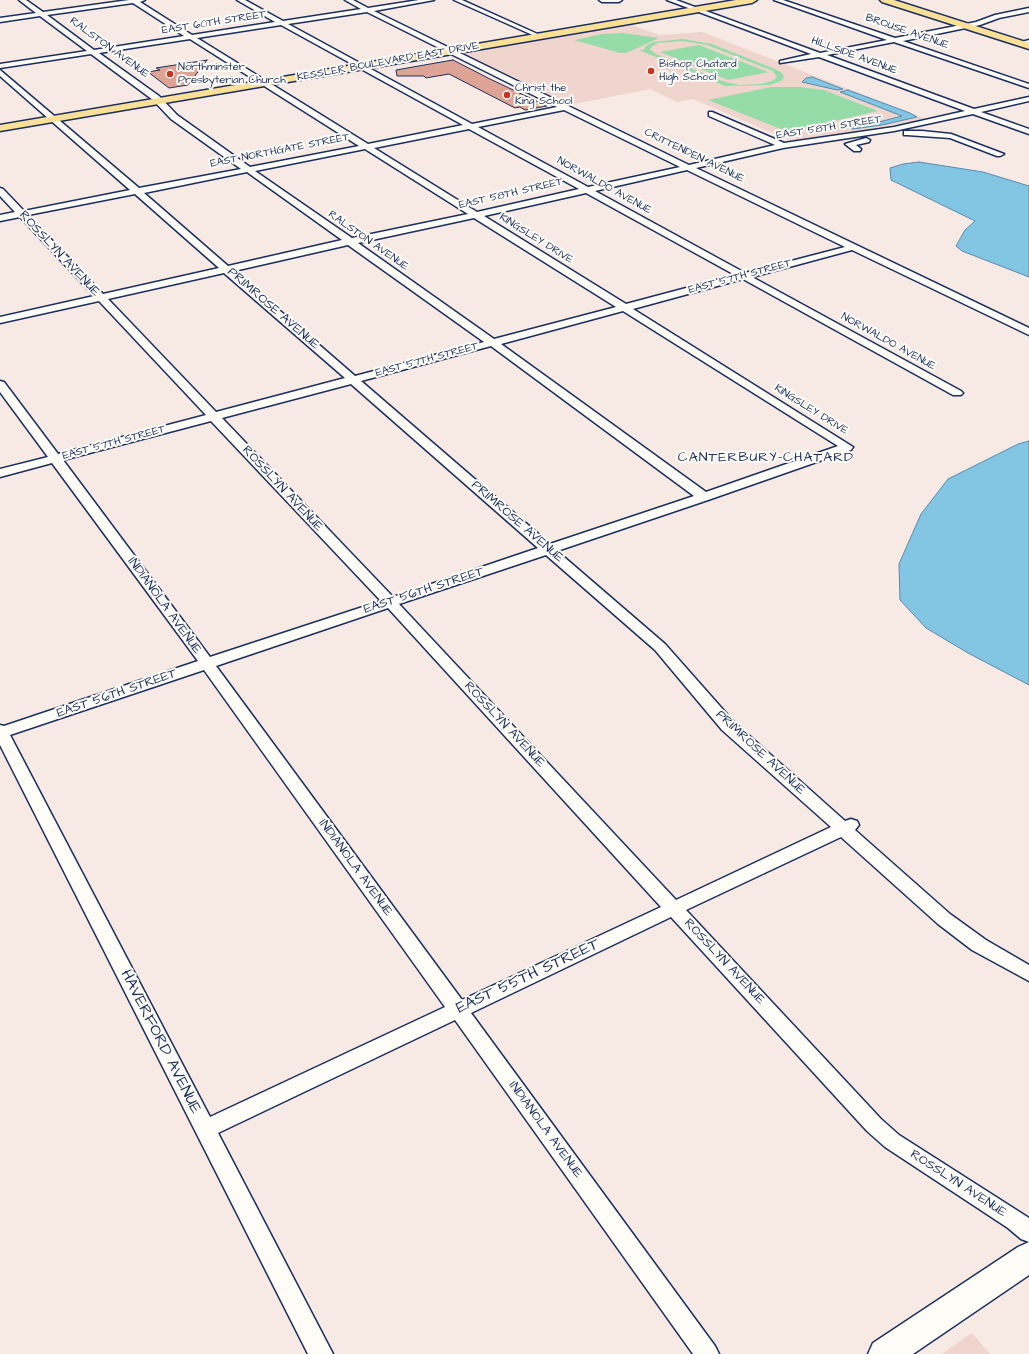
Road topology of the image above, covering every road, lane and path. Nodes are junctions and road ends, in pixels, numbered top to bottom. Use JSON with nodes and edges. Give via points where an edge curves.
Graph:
{"nodes":[{"id":1,"x":22,"y":0,"type":"edge"},
{"id":2,"x":136,"y":0,"type":"edge"},
{"id":3,"x":240,"y":0,"type":"edge"},
{"id":4,"x":348,"y":0,"type":"edge"},
{"id":5,"x":431,"y":0,"type":"edge"},
{"id":6,"x":457,"y":0,"type":"edge"},
{"id":7,"x":602,"y":0,"type":"edge"},
{"id":8,"x":619,"y":0,"type":"edge"},
{"id":9,"x":670,"y":0,"type":"edge"},
{"id":10,"x":752,"y":0,"type":"edge"},
{"id":11,"x":777,"y":0,"type":"edge"},
{"id":12,"x":884,"y":0,"type":"edge"},
{"id":13,"x":899,"y":0,"type":"edge"},
{"id":14,"x":368,"y":10,"type":"junction"},
{"id":15,"x":697,"y":10,"type":"junction"},
{"id":16,"x":1029,"y":10,"type":"edge"},
{"id":17,"x":41,"y":14,"type":"junction"},
{"id":18,"x":0,"y":20,"type":"edge"},
{"id":19,"x":282,"y":23,"type":"junction"},
{"id":20,"x":973,"y":26,"type":"junction"},
{"id":21,"x":539,"y":36,"type":"junction"},
{"id":22,"x":190,"y":37,"type":"junction"},
{"id":23,"x":897,"y":40,"type":"junction"},
{"id":24,"x":1027,"y":43,"type":"edge"},
{"id":25,"x":451,"y":51,"type":"junction"},
{"id":26,"x":93,"y":52,"type":"junction"},
{"id":27,"x":820,"y":55,"type":"junction"},
{"id":28,"x":782,"y":62,"type":"dead end"},
{"id":29,"x":0,"y":66,"type":"edge"},
{"id":30,"x":361,"y":67,"type":"junction"},
{"id":31,"x":0,"y":72,"type":"edge"},
{"id":32,"x":265,"y":83,"type":"junction"},
{"id":33,"x":1029,"y":86,"type":"edge"},
{"id":34,"x":1029,"y":99,"type":"edge"},
{"id":35,"x":159,"y":101,"type":"junction"},
{"id":36,"x":566,"y":108,"type":"junction"},
{"id":37,"x":974,"y":112,"type":"junction"},
{"id":38,"x":712,"y":114,"type":"dead end"},
{"id":39,"x":54,"y":119,"type":"junction"},
{"id":40,"x":470,"y":126,"type":"junction"},
{"id":41,"x":0,"y":128,"type":"edge"},
{"id":42,"x":894,"y":129,"type":"junction"},
{"id":43,"x":1029,"y":132,"type":"edge"},
{"id":44,"x":905,"y":134,"type":"junction"},
{"id":45,"x":366,"y":146,"type":"junction"},
{"id":46,"x":783,"y":146,"type":"junction"},
{"id":47,"x":856,"y":149,"type":"dead end"},
{"id":48,"x":1000,"y":154,"type":"dead end"},
{"id":49,"x":691,"y":167,"type":"junction"},
{"id":50,"x":247,"y":170,"type":"junction"},
{"id":51,"x":586,"y":190,"type":"junction"},
{"id":52,"x":0,"y":191,"type":"edge"},
{"id":53,"x":138,"y":191,"type":"junction"},
{"id":54,"x":21,"y":213,"type":"junction"},
{"id":55,"x":476,"y":215,"type":"junction"},
{"id":56,"x":0,"y":218,"type":"edge"},
{"id":57,"x":348,"y":242,"type":"junction"},
{"id":58,"x":854,"y":247,"type":"junction"},
{"id":59,"x":227,"y":269,"type":"junction"},
{"id":60,"x":744,"y":276,"type":"junction"},
{"id":61,"x":99,"y":298,"type":"junction"},
{"id":62,"x":624,"y":308,"type":"junction"},
{"id":63,"x":0,"y":320,"type":"edge"},
{"id":64,"x":1029,"y":332,"type":"edge"},
{"id":65,"x":493,"y":343,"type":"junction"},
{"id":66,"x":355,"y":379,"type":"junction"},
{"id":67,"x":0,"y":384,"type":"edge"},
{"id":68,"x":957,"y":393,"type":"dead end"},
{"id":69,"x":214,"y":417,"type":"junction"},
{"id":70,"x":847,"y":447,"type":"joint"},
{"id":71,"x":55,"y":459,"type":"junction"},
{"id":72,"x":0,"y":473,"type":"edge"},
{"id":73,"x":704,"y":497,"type":"junction"},
{"id":74,"x":549,"y":549,"type":"junction"},
{"id":75,"x":390,"y":602,"type":"junction"},
{"id":76,"x":207,"y":663,"type":"junction"},
{"id":77,"x":0,"y":732,"type":"edge"},
{"id":78,"x":847,"y":827,"type":"junction"},
{"id":79,"x":675,"y":908,"type":"junction"},
{"id":80,"x":1029,"y":974,"type":"edge"},
{"id":81,"x":458,"y":1010,"type":"junction"},
{"id":82,"x":205,"y":1129,"type":"junction"},
{"id":83,"x":1029,"y":1232,"type":"edge"},
{"id":84,"x":1029,"y":1257,"type":"edge"},
{"id":85,"x":321,"y":1354,"type":"edge"},
{"id":86,"x":707,"y":1354,"type":"edge"},
{"id":87,"x":885,"y":1354,"type":"edge"}],
"edges":[{"from":1,"to":17,"type":"street","name":"RALSTON AVENUE"},
{"from":2,"to":17,"type":"street"},
{"from":2,"to":22,"type":"street","name":"KINGSLEY DRIVE"},
{"from":3,"to":19,"type":"street","name":"NORWALDO AVENUE"},
{"from":4,"to":14,"type":"street","name":"CRITTENDEN AVENUE"},
{"from":5,"to":14,"type":"street","name":"EAST 60TH STREET"},
{"from":6,"to":21,"type":"street"},
{"from":7,"to":8,"type":"street"},
{"from":9,"to":15,"type":"street","name":"HILLSIDE AVENUE"},
{"from":10,"to":15,"type":"main road","name":"KESSLER BOULEVARD EAST DRIVE"},
{"from":11,"to":23,"type":"street","name":"BROUSE AVENUE"},
{"from":12,"to":20,"type":"main road"},
{"from":13,"to":20,"type":"main road"},
{"from":14,"to":19,"type":"street","name":"EAST 60TH STREET"},
{"from":14,"to":25,"type":"street","name":"CRITTENDEN AVENUE"},
{"from":15,"to":21,"type":"main road","name":"KESSLER BOULEVARD EAST DRIVE"},
{"from":15,"to":27,"type":"street","name":"HILLSIDE AVENUE"},
{"from":16,"to":20,"type":"street","via":[[996,16]]},
{"from":17,"to":18,"type":"street"},
{"from":17,"to":26,"type":"street","name":"RALSTON AVENUE"},
{"from":19,"to":22,"type":"street","name":"EAST 60TH STREET"},
{"from":19,"to":30,"type":"street","name":"NORWALDO AVENUE"},
{"from":20,"to":23,"type":"street"},
{"from":20,"to":24,"type":"main road"},
{"from":21,"to":25,"type":"main road","name":"KESSLER BOULEVARD EAST DRIVE"},
{"from":22,"to":26,"type":"street","name":"EAST 60TH STREET"},
{"from":22,"to":32,"type":"street","name":"KINGSLEY DRIVE"},
{"from":23,"to":27,"type":"street"},
{"from":23,"to":33,"type":"street","name":"BROUSE AVENUE"},
{"from":25,"to":30,"type":"main road","name":"KESSLER BOULEVARD EAST DRIVE"},
{"from":25,"to":36,"type":"street","name":"CRITTENDEN AVENUE"},
{"from":26,"to":29,"type":"street","name":"EAST 60TH STREET"},
{"from":26,"to":35,"type":"street","name":"RALSTON AVENUE"},
{"from":27,"to":28,"type":"street"},
{"from":27,"to":37,"type":"street","name":"HILLSIDE AVENUE"},
{"from":30,"to":32,"type":"main road","name":"KESSLER BOULEVARD EAST DRIVE"},
{"from":30,"to":40,"type":"street","name":"NORWALDO AVENUE"},
{"from":31,"to":39,"type":"street","name":"PRIMROSE AVENUE"},
{"from":32,"to":35,"type":"main road","name":"KESSLER BOULEVARD EAST DRIVE"},
{"from":32,"to":45,"type":"street","name":"KINGSLEY DRIVE"},
{"from":34,"to":37,"type":"street","name":"EAST 58TH STREET"},
{"from":35,"to":39,"type":"main road","name":"KESSLER BOULEVARD EAST DRIVE"},
{"from":35,"to":50,"type":"street","name":"RALSTON AVENUE","via":[[174,117]]},
{"from":36,"to":40,"type":"street","name":"EAST NORTHGATE STREET"},
{"from":36,"to":49,"type":"street","name":"CRITTENDEN AVENUE"},
{"from":37,"to":42,"type":"street","name":"EAST 58TH STREET"},
{"from":37,"to":43,"type":"street","name":"HILLSIDE AVENUE"},
{"from":38,"to":46,"type":"street"},
{"from":39,"to":41,"type":"main road","name":"KESSLER BOULEVARD EAST DRIVE"},
{"from":39,"to":53,"type":"street","name":"PRIMROSE AVENUE"},
{"from":40,"to":45,"type":"street","name":"EAST NORTHGATE STREET"},
{"from":40,"to":51,"type":"street","name":"NORWALDO AVENUE"},
{"from":42,"to":44,"type":"street"},
{"from":42,"to":46,"type":"street","name":"EAST 58TH STREET"},
{"from":44,"to":47,"type":"street","via":[[849,144]]},
{"from":44,"to":48,"type":"street","via":[[951,136]]},
{"from":45,"to":50,"type":"street","name":"EAST NORTHGATE STREET"},
{"from":45,"to":55,"type":"street","name":"KINGSLEY DRIVE"},
{"from":46,"to":49,"type":"street","name":"EAST 58TH STREET"},
{"from":49,"to":51,"type":"street","name":"EAST 58TH STREET"},
{"from":49,"to":58,"type":"street","name":"CRITTENDEN AVENUE"},
{"from":50,"to":53,"type":"street","name":"EAST NORTHGATE STREET"},
{"from":50,"to":57,"type":"street","name":"RALSTON AVENUE"},
{"from":51,"to":55,"type":"street","name":"EAST 58TH STREET"},
{"from":51,"to":60,"type":"street","name":"NORWALDO AVENUE"},
{"from":52,"to":54,"type":"street","name":"ROSSLYN AVENUE"},
{"from":53,"to":54,"type":"street","name":"EAST NORTHGATE STREET"},
{"from":53,"to":59,"type":"street","name":"PRIMROSE AVENUE"},
{"from":54,"to":56,"type":"street","name":"EAST NORTHGATE STREET"},
{"from":54,"to":61,"type":"street","name":"ROSSLYN AVENUE"},
{"from":55,"to":57,"type":"street","name":"EAST 58TH STREET"},
{"from":55,"to":62,"type":"street","name":"KINGSLEY DRIVE"},
{"from":57,"to":59,"type":"street","name":"EAST 58TH STREET"},
{"from":57,"to":65,"type":"street","name":"RALSTON AVENUE"},
{"from":58,"to":60,"type":"street","name":"EAST 57TH STREET"},
{"from":58,"to":64,"type":"street","name":"CRITTENDEN AVENUE"},
{"from":59,"to":61,"type":"street","name":"EAST 58TH STREET"},
{"from":59,"to":66,"type":"street","name":"PRIMROSE AVENUE"},
{"from":60,"to":62,"type":"street","name":"EAST 57TH STREET"},
{"from":60,"to":68,"type":"street","name":"NORWALDO AVENUE"},
{"from":61,"to":63,"type":"street","name":"EAST 58TH STREET"},
{"from":61,"to":69,"type":"street","name":"ROSSLYN AVENUE"},
{"from":62,"to":65,"type":"street","name":"EAST 57TH STREET"},
{"from":62,"to":70,"type":"street","name":"KINGSLEY DRIVE"},
{"from":65,"to":66,"type":"street","name":"EAST 57TH STREET"},
{"from":65,"to":73,"type":"street","name":"RALSTON AVENUE"},
{"from":66,"to":69,"type":"street","name":"EAST 57TH STREET"},
{"from":66,"to":74,"type":"street","name":"PRIMROSE AVENUE"},
{"from":67,"to":71,"type":"street","name":"INDIANOLA AVENUE"},
{"from":69,"to":71,"type":"street","name":"EAST 57TH STREET"},
{"from":69,"to":75,"type":"street","name":"ROSSLYN AVENUE"},
{"from":70,"to":73,"type":"street","name":"EAST 56TH STREET"},
{"from":71,"to":72,"type":"street","name":"EAST 57TH STREET"},
{"from":71,"to":76,"type":"street","name":"INDIANOLA AVENUE"},
{"from":73,"to":74,"type":"street","name":"EAST 56TH STREET"},
{"from":74,"to":75,"type":"street","name":"EAST 56TH STREET"},
{"from":74,"to":78,"type":"street","name":"PRIMROSE AVENUE","via":[[660,647],[728,726]]},
{"from":75,"to":76,"type":"street","name":"EAST 56TH STREET"},
{"from":75,"to":79,"type":"street","name":"ROSSLYN AVENUE"},
{"from":76,"to":77,"type":"street","name":"EAST 56TH STREET"},
{"from":76,"to":81,"type":"street","name":"INDIANOLA AVENUE"},
{"from":77,"to":82,"type":"street","name":"HAVERFORD AVENUE"},
{"from":78,"to":79,"type":"street","name":"EAST 55TH STREET"},
{"from":78,"to":80,"type":"street","name":"PRIMROSE AVENUE","via":[[963,934]]},
{"from":79,"to":81,"type":"street","name":"EAST 55TH STREET"},
{"from":79,"to":83,"type":"street","name":"ROSSLYN AVENUE","via":[[883,1134]]},
{"from":81,"to":82,"type":"street","name":"EAST 55TH STREET"},
{"from":81,"to":86,"type":"street","name":"INDIANOLA AVENUE"},
{"from":82,"to":85,"type":"street","name":"HAVERFORD AVENUE"},
{"from":84,"to":87,"type":"street"}]}
